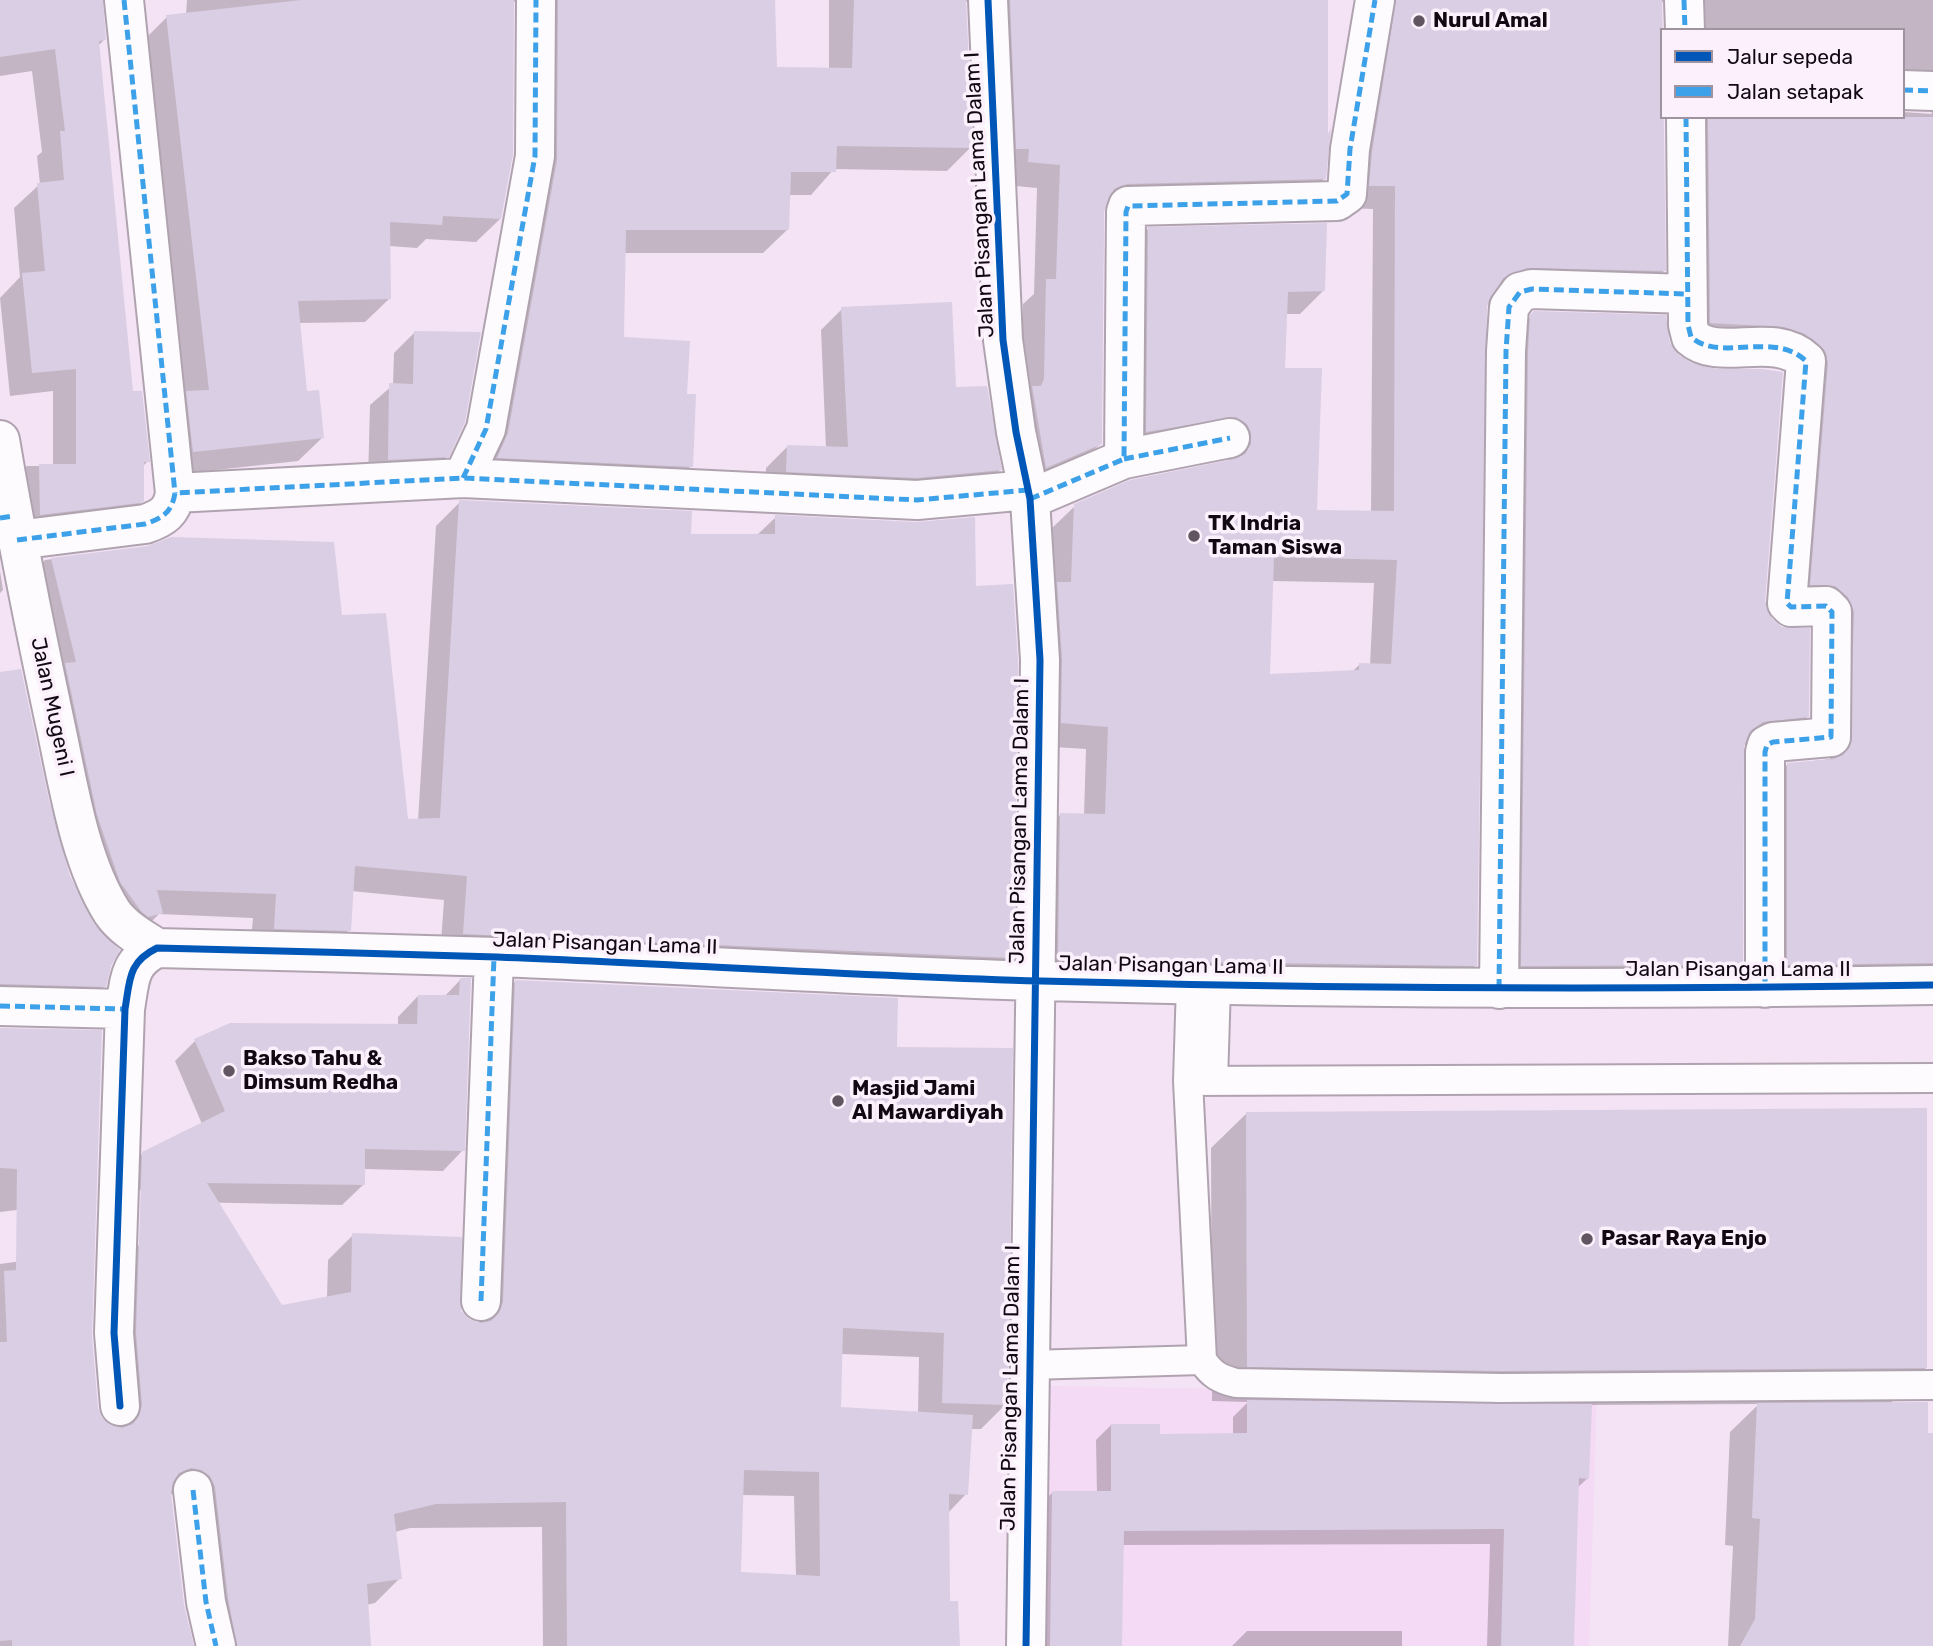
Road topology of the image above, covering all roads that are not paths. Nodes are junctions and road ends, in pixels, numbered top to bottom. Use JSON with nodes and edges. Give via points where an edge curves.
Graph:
{"nodes":[{"id":1,"x":124,"y":0,"type":"edge"},
{"id":2,"x":536,"y":0,"type":"edge"},
{"id":3,"x":988,"y":0,"type":"edge"},
{"id":4,"x":1375,"y":0,"type":"edge"},
{"id":5,"x":1684,"y":0,"type":"edge"},
{"id":6,"x":1685,"y":28,"type":"edge"},
{"id":7,"x":1905,"y":90,"type":"edge"},
{"id":8,"x":1933,"y":91,"type":"edge"},
{"id":9,"x":1686,"y":119,"type":"edge"},
{"id":10,"x":1687,"y":294,"type":"junction"},
{"id":11,"x":1230,"y":438,"type":"dead end"},
{"id":12,"x":0,"y":440,"type":"edge"},
{"id":13,"x":1124,"y":459,"type":"junction"},
{"id":14,"x":463,"y":478,"type":"junction"},
{"id":15,"x":175,"y":493,"type":"junction"},
{"id":16,"x":1029,"y":494,"type":"junction"},
{"id":17,"x":10,"y":525,"type":"edge"},
{"id":18,"x":158,"y":948,"type":"junction"},
{"id":19,"x":494,"y":957,"type":"junction"},
{"id":20,"x":1034,"y":981,"type":"junction"},
{"id":21,"x":1204,"y":985,"type":"junction"},
{"id":22,"x":1933,"y":985,"type":"edge"},
{"id":23,"x":1765,"y":988,"type":"junction"},
{"id":24,"x":1499,"y":989,"type":"junction"},
{"id":25,"x":0,"y":1006,"type":"edge"},
{"id":26,"x":125,"y":1009,"type":"junction"},
{"id":27,"x":1933,"y":1078,"type":"edge"},
{"id":28,"x":1200,"y":1081,"type":"junction"},
{"id":29,"x":481,"y":1301,"type":"dead end"},
{"id":30,"x":1202,"y":1360,"type":"junction"},
{"id":31,"x":1029,"y":1365,"type":"junction"},
{"id":32,"x":1933,"y":1385,"type":"edge"},
{"id":33,"x":120,"y":1406,"type":"dead end"},
{"id":34,"x":193,"y":1490,"type":"dead end"},
{"id":35,"x":216,"y":1646,"type":"edge"},
{"id":36,"x":1026,"y":1646,"type":"edge"}],
"edges":[{"from":1,"to":15,"type":"street"},
{"from":2,"to":14,"type":"street","via":[[535,156],[486,429]]},
{"from":3,"to":16,"type":"street","name":"Jalan Pisangan Lama Dalam I","via":[[1003,340]]},
{"from":4,"to":13,"type":"street","via":[[1344,198],[1128,206]]},
{"from":5,"to":6,"type":"street"},
{"from":7,"to":8,"type":"street"},
{"from":9,"to":10,"type":"street"},
{"from":10,"to":23,"type":"street","via":[[1688,325],[1695,342],[1780,346],[1806,361],[1787,603],[1791,607],[1830,608],[1832,733],[1828,739],[1767,745]]},
{"from":10,"to":24,"type":"street","via":[[1532,289],[1520,292],[1509,307]]},
{"from":11,"to":13,"type":"street"},
{"from":12,"to":17,"type":"street","name":"Jalan Mugeni I"},
{"from":13,"to":16,"type":"street"},
{"from":14,"to":15,"type":"street"},
{"from":14,"to":16,"type":"street","via":[[917,500]]},
{"from":15,"to":17,"type":"street","via":[[173,507],[162,518],[145,524]]},
{"from":16,"to":20,"type":"street","name":"Jalan Pisangan Lama Dalam I","via":[[1040,660]]},
{"from":17,"to":18,"type":"street","name":"Jalan Mugeni I","via":[[71,795],[94,874],[113,913],[132,933]]},
{"from":18,"to":19,"type":"street","name":"Jalan Pisangan Lama II"},
{"from":18,"to":26,"type":"street","via":[[142,955],[132,971]]},
{"from":19,"to":20,"type":"street","name":"Jalan Pisangan Lama II"},
{"from":19,"to":29,"type":"street"},
{"from":20,"to":21,"type":"street","name":"Jalan Pisangan Lama II"},
{"from":20,"to":31,"type":"street","name":"Jalan Pisangan Lama Dalam I"},
{"from":21,"to":24,"type":"street","name":"Jalan Pisangan Lama II"},
{"from":21,"to":28,"type":"lane"},
{"from":22,"to":23,"type":"street","name":"Jalan Pisangan Lama II"},
{"from":23,"to":24,"type":"street","name":"Jalan Pisangan Lama II"},
{"from":25,"to":26,"type":"street"},
{"from":26,"to":33,"type":"street","via":[[114,1332]]},
{"from":27,"to":28,"type":"lane"},
{"from":28,"to":30,"type":"lane"},
{"from":30,"to":31,"type":"lane"},
{"from":30,"to":32,"type":"lane","via":[[1210,1373],[1236,1383],[1501,1388]]},
{"from":31,"to":36,"type":"street","name":"Jalan Pisangan Lama Dalam I"},
{"from":34,"to":35,"type":"street"}]}
